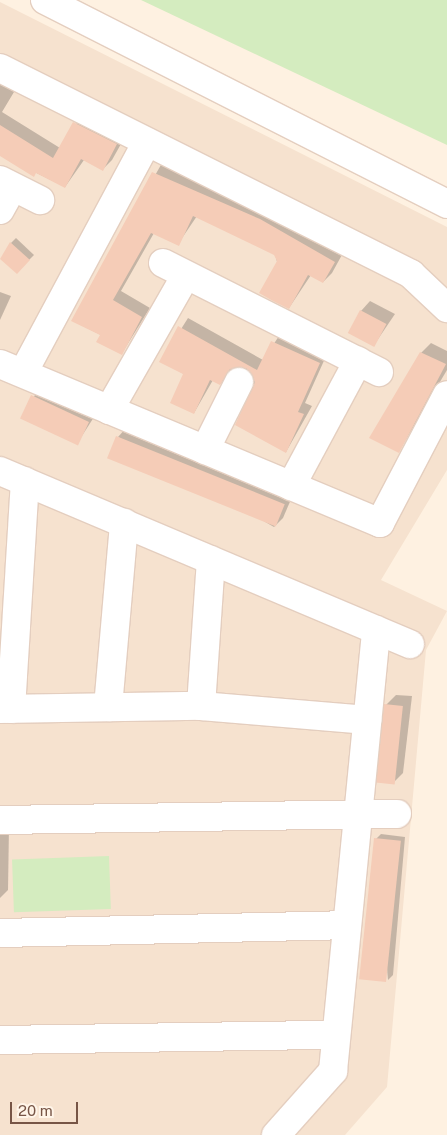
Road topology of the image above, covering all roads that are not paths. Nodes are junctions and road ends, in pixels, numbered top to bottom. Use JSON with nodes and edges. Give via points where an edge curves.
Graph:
{"nodes":[{"id":1,"x":45,"y":0,"type":"edge"},
{"id":2,"x":0,"y":68,"type":"edge"},
{"id":3,"x":147,"y":142,"type":"junction"},
{"id":4,"x":6,"y":184,"type":"edge"},
{"id":5,"x":40,"y":200,"type":"dead end"},
{"id":6,"x":447,"y":204,"type":"edge"},
{"id":7,"x":0,"y":210,"type":"edge"},
{"id":8,"x":447,"y":308,"type":"edge"},
{"id":9,"x":12,"y":368,"type":"edge"},
{"id":10,"x":239,"y":382,"type":"dead end"},
{"id":11,"x":447,"y":395,"type":"edge"},
{"id":12,"x":109,"y":410,"type":"junction"},
{"id":13,"x":205,"y":450,"type":"junction"},
{"id":14,"x":0,"y":471,"type":"edge"},
{"id":15,"x":25,"y":481,"type":"junction"},
{"id":16,"x":290,"y":486,"type":"junction"},
{"id":17,"x":124,"y":523,"type":"junction"},
{"id":18,"x":211,"y":560,"type":"junction"},
{"id":19,"x":376,"y":630,"type":"junction"},
{"id":20,"x":410,"y":644,"type":"dead end"},
{"id":21,"x":201,"y":706,"type":"junction"},
{"id":22,"x":108,"y":707,"type":"junction"},
{"id":23,"x":6,"y":709,"type":"edge"},
{"id":24,"x":367,"y":720,"type":"junction"},
{"id":25,"x":397,"y":814,"type":"dead end"},
{"id":26,"x":358,"y":815,"type":"junction"},
{"id":27,"x":0,"y":820,"type":"edge"},
{"id":28,"x":347,"y":925,"type":"junction"},
{"id":29,"x":0,"y":933,"type":"edge"},
{"id":30,"x":336,"y":1035,"type":"junction"},
{"id":31,"x":0,"y":1040,"type":"edge"},
{"id":32,"x":276,"y":1135,"type":"edge"}],
"edges":[{"from":1,"to":6,"type":"street"},
{"from":2,"to":3,"type":"street"},
{"from":3,"to":8,"type":"street","via":[[411,274]]},
{"from":3,"to":9,"type":"street"},
{"from":4,"to":5,"type":"street"},
{"from":4,"to":7,"type":"street"},
{"from":9,"to":12,"type":"street"},
{"from":10,"to":13,"type":"street"},
{"from":11,"to":16,"type":"street","via":[[380,523]]},
{"from":12,"to":13,"type":"street"},
{"from":12,"to":16,"type":"street","via":[[175,269],[369,366]]},
{"from":13,"to":16,"type":"street"},
{"from":14,"to":15,"type":"street"},
{"from":15,"to":17,"type":"street"},
{"from":15,"to":23,"type":"street"},
{"from":17,"to":18,"type":"street"},
{"from":17,"to":22,"type":"street"},
{"from":18,"to":19,"type":"street"},
{"from":18,"to":21,"type":"street"},
{"from":19,"to":20,"type":"street"},
{"from":19,"to":24,"type":"street"},
{"from":21,"to":22,"type":"street"},
{"from":21,"to":24,"type":"street"},
{"from":22,"to":23,"type":"street"},
{"from":24,"to":26,"type":"street"},
{"from":25,"to":26,"type":"street"},
{"from":26,"to":27,"type":"street"},
{"from":26,"to":28,"type":"street"},
{"from":28,"to":29,"type":"street"},
{"from":28,"to":30,"type":"street"},
{"from":30,"to":31,"type":"street"},
{"from":30,"to":32,"type":"street","via":[[333,1071]]}]}
